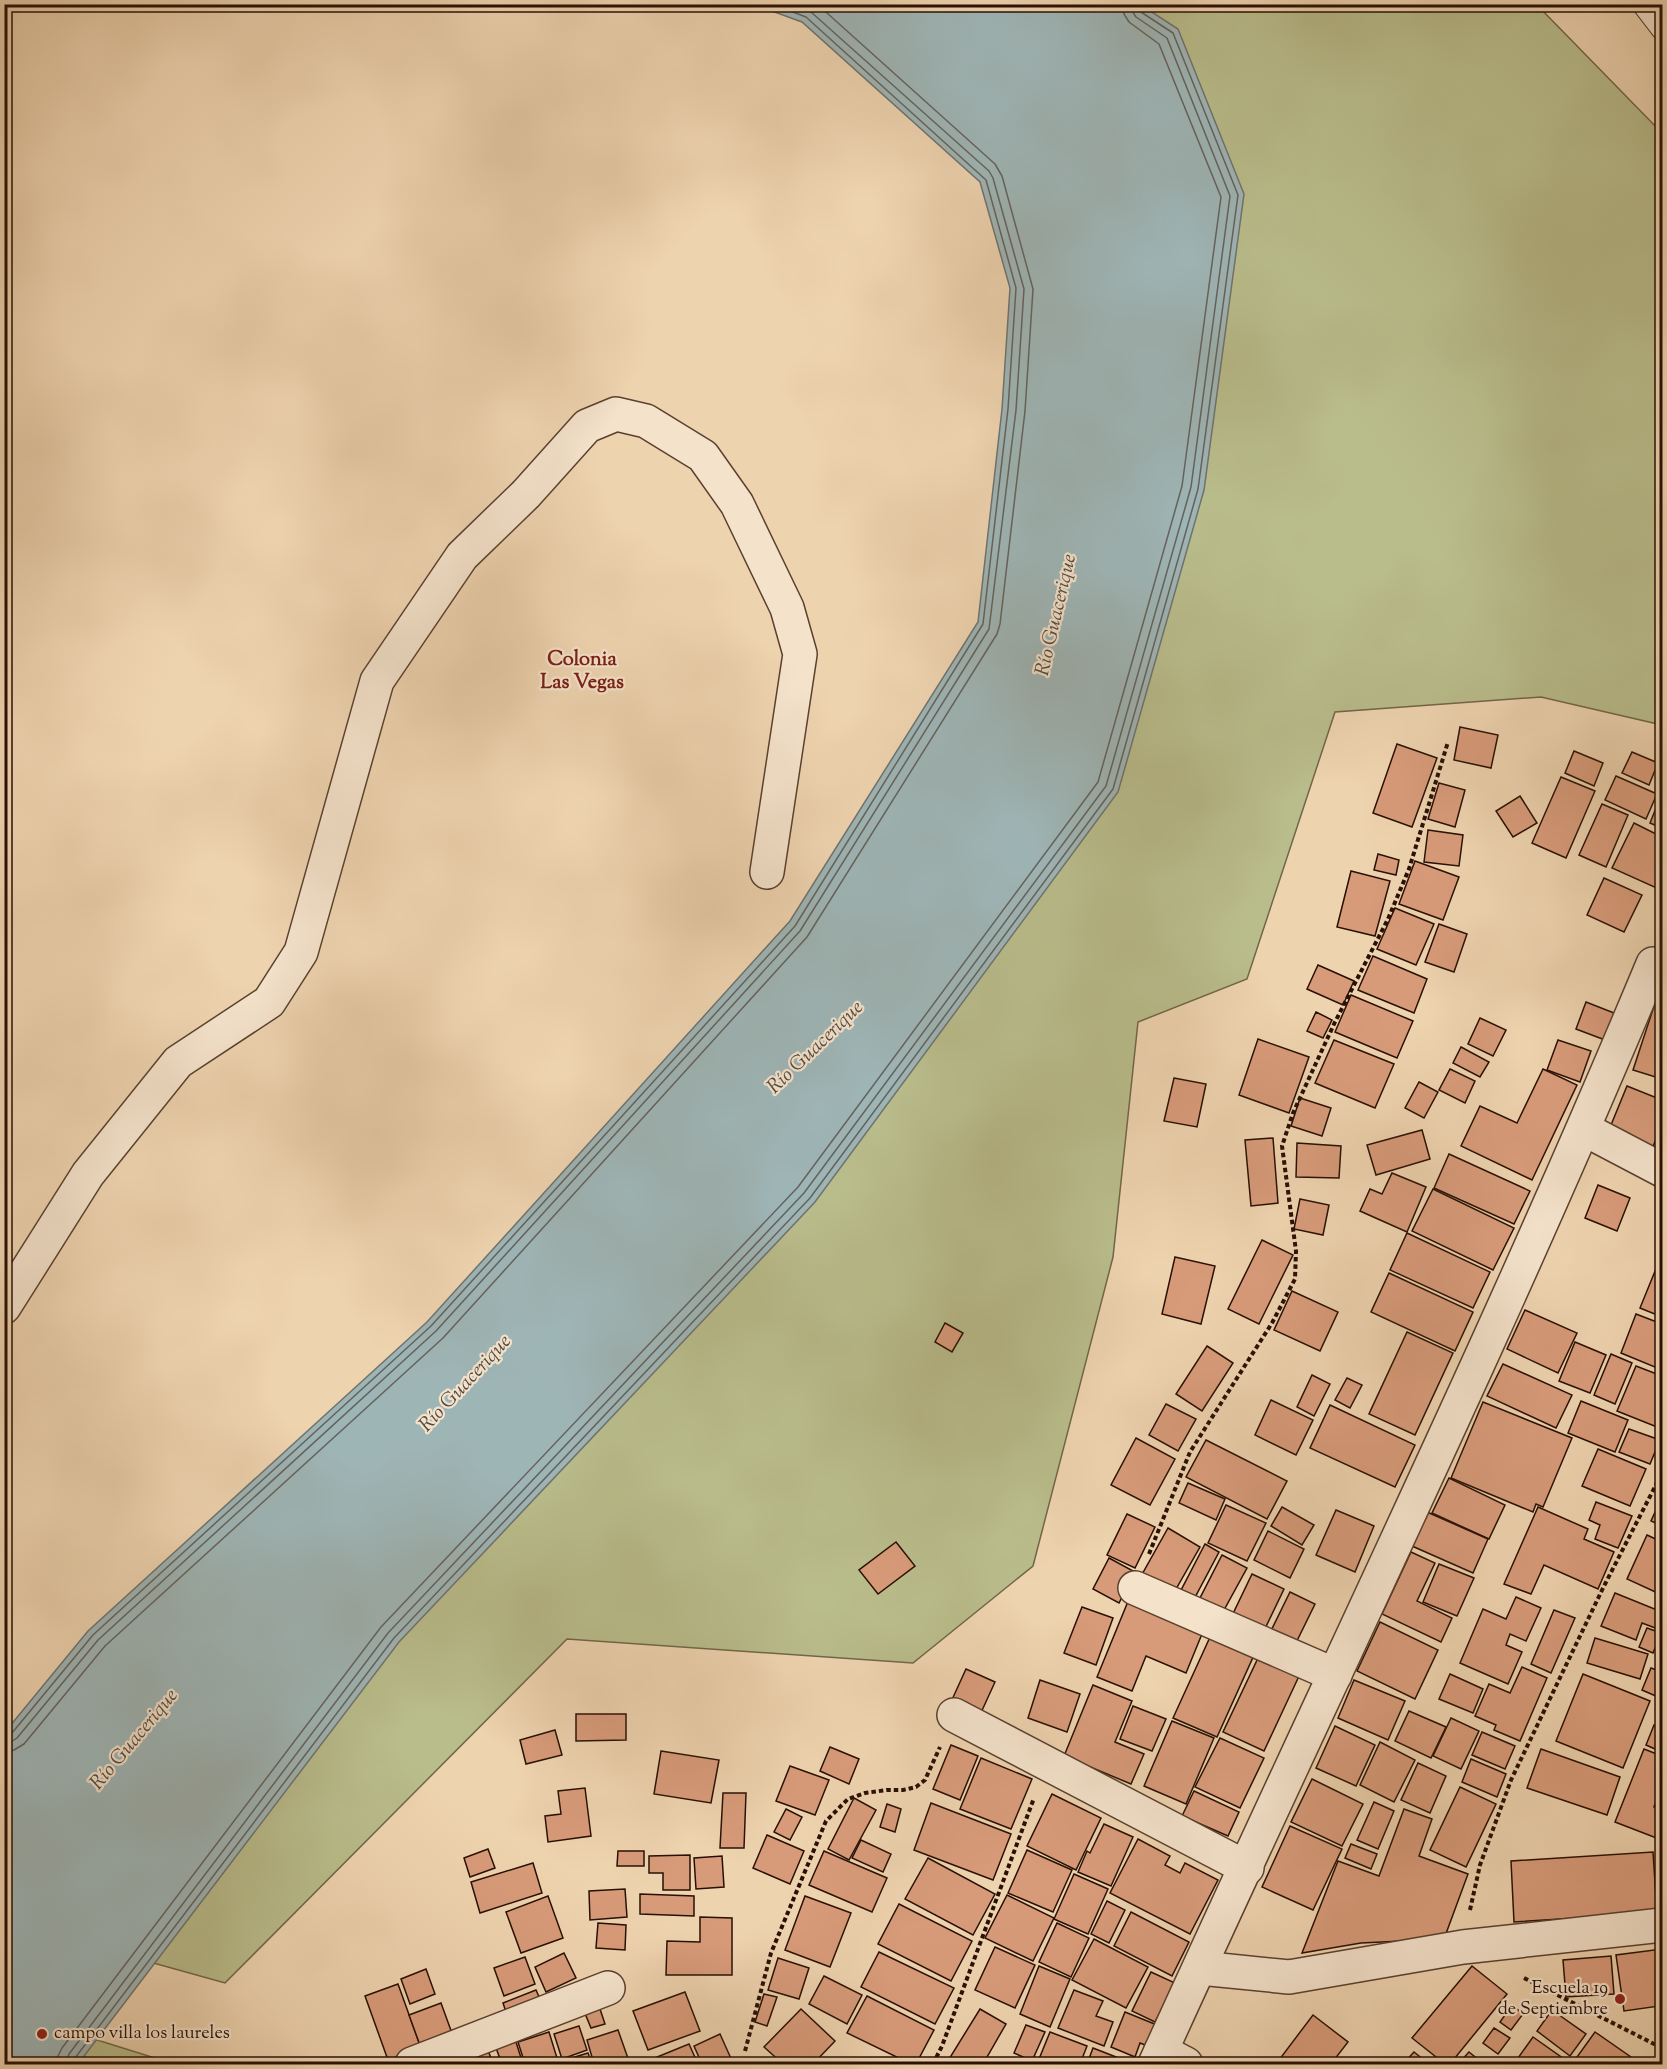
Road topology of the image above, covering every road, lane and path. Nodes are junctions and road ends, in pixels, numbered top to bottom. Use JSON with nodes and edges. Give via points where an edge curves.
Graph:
{"nodes":[{"id":1,"x":1642,"y":4,"type":"edge"},
{"id":2,"x":1662,"y":30,"type":"edge"},
{"id":3,"x":1448,"y":742,"type":"dead end"},
{"id":4,"x":767,"y":872,"type":"dead end"},
{"id":5,"x":1653,"y":964,"type":"dead end"},
{"id":6,"x":1584,"y":1129,"type":"junction"},
{"id":7,"x":1662,"y":1170,"type":"edge"},
{"id":8,"x":4,"y":1307,"type":"edge"},
{"id":9,"x":1662,"y":1473,"type":"edge"},
{"id":10,"x":1135,"y":1588,"type":"joint"},
{"id":11,"x":1335,"y":1675,"type":"junction"},
{"id":12,"x":954,"y":1715,"type":"joint"},
{"id":13,"x":1047,"y":1763,"type":"junction"},
{"id":14,"x":1246,"y":1868,"type":"junction"},
{"id":15,"x":1662,"y":1925,"type":"edge"},
{"id":16,"x":1462,"y":1947,"type":"junction"},
{"id":17,"x":1200,"y":1968,"type":"junction"},
{"id":18,"x":1515,"y":1974,"type":"dead end"},
{"id":19,"x":608,"y":1988,"type":"dead end"},
{"id":20,"x":1662,"y":2048,"type":"edge"},
{"id":21,"x":745,"y":2050,"type":"dead end"},
{"id":22,"x":1167,"y":2060,"type":"edge"},
{"id":23,"x":412,"y":2064,"type":"edge"},
{"id":24,"x":933,"y":2064,"type":"edge"}],
"edges":[{"from":1,"to":2,"type":"lane"},
{"from":3,"to":10,"type":"path","via":[[1405,879],[1311,1072],[1282,1146],[1296,1251],[1295,1279],[1272,1323],[1190,1452]]},
{"from":4,"to":8,"type":"street","via":[[800,654],[787,608],[737,504],[703,456],[646,421],[616,414],[587,426],[526,494],[462,556],[377,681],[301,952],[269,1002],[178,1062],[88,1174]]},
{"from":5,"to":6,"type":"street"},
{"from":6,"to":7,"type":"street"},
{"from":6,"to":11,"type":"street"},
{"from":9,"to":16,"type":"path","via":[[1511,1780],[1480,1865]]},
{"from":10,"to":11,"type":"street"},
{"from":11,"to":14,"type":"street"},
{"from":12,"to":13,"type":"street"},
{"from":12,"to":21,"type":"path","via":[[925,1780],[909,1789],[864,1793],[848,1799],[826,1821],[771,1953]]},
{"from":13,"to":14,"type":"street"},
{"from":13,"to":24,"type":"path"},
{"from":14,"to":17,"type":"street"},
{"from":15,"to":16,"type":"street"},
{"from":16,"to":17,"type":"street","via":[[1289,1977]]},
{"from":17,"to":22,"type":"street"},
{"from":18,"to":20,"type":"path"},
{"from":19,"to":23,"type":"street"}]}
